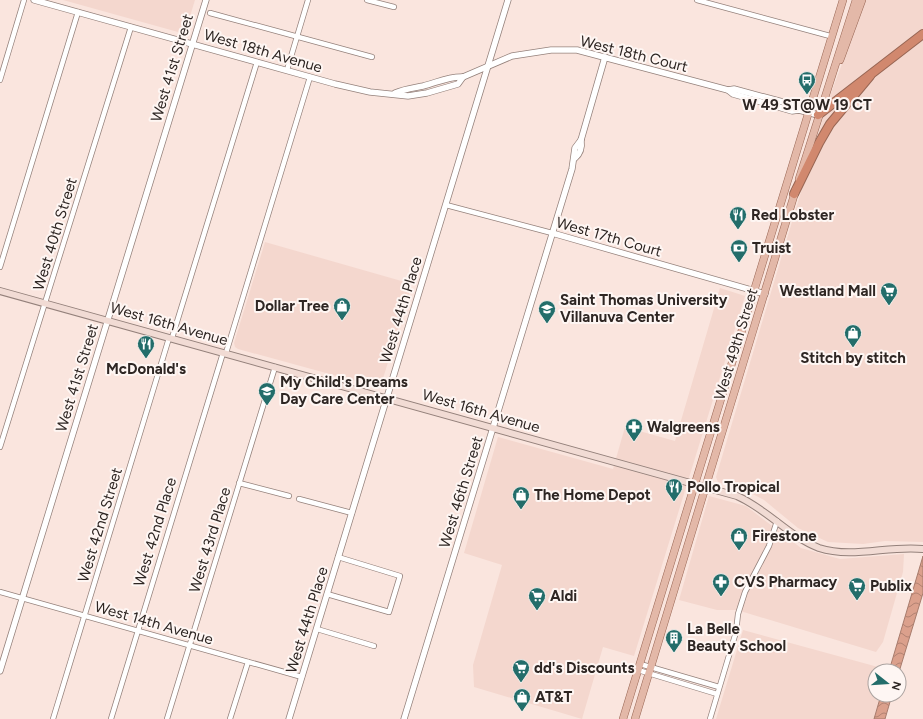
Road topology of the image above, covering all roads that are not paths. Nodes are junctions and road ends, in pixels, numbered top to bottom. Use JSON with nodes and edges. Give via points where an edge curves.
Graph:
{"nodes":[{"id":1,"x":24,"y":0,"type":"edge"},
{"id":2,"x":34,"y":0,"type":"edge"},
{"id":3,"x":206,"y":0,"type":"edge"},
{"id":4,"x":308,"y":0,"type":"edge"},
{"id":5,"x":367,"y":0,"type":"edge"},
{"id":6,"x":508,"y":0,"type":"edge"},
{"id":7,"x":697,"y":0,"type":"edge"},
{"id":8,"x":842,"y":0,"type":"edge"},
{"id":9,"x":856,"y":0,"type":"edge"},
{"id":10,"x":862,"y":0,"type":"edge"},
{"id":11,"x":53,"y":3,"type":"edge"},
{"id":12,"x":394,"y":8,"type":"dead end"},
{"id":13,"x":78,"y":12,"type":"junction"},
{"id":14,"x":210,"y":13,"type":"dead end"},
{"id":15,"x":131,"y":27,"type":"junction"},
{"id":16,"x":923,"y":34,"type":"edge"},
{"id":17,"x":297,"y":36,"type":"junction"},
{"id":18,"x":830,"y":36,"type":"junction"},
{"id":19,"x":192,"y":44,"type":"junction"},
{"id":20,"x":372,"y":57,"type":"dead end"},
{"id":21,"x":605,"y":57,"type":"junction"},
{"id":22,"x":257,"y":62,"type":"junction"},
{"id":23,"x":488,"y":66,"type":"junction"},
{"id":24,"x":287,"y":70,"type":"junction"},
{"id":25,"x":870,"y":76,"type":"junction"},
{"id":26,"x":310,"y":77,"type":"junction"},
{"id":27,"x":0,"y":80,"type":"edge"},
{"id":28,"x":825,"y":91,"type":"junction"},
{"id":29,"x":807,"y":112,"type":"junction"},
{"id":30,"x":818,"y":115,"type":"junction"},
{"id":31,"x":794,"y":194,"type":"junction"},
{"id":32,"x":446,"y":205,"type":"junction"},
{"id":33,"x":552,"y":233,"type":"junction"},
{"id":34,"x":0,"y":267,"type":"edge"},
{"id":35,"x":754,"y":290,"type":"junction"},
{"id":36,"x":0,"y":291,"type":"edge"},
{"id":37,"x":765,"y":294,"type":"junction"},
{"id":38,"x":46,"y":303,"type":"junction"},
{"id":39,"x":107,"y":320,"type":"junction"},
{"id":40,"x":171,"y":338,"type":"junction"},
{"id":41,"x":225,"y":353,"type":"junction"},
{"id":42,"x":275,"y":367,"type":"junction"},
{"id":43,"x":730,"y":369,"type":"junction"},
{"id":44,"x":387,"y":398,"type":"junction"},
{"id":45,"x":729,"y":412,"type":"junction"},
{"id":46,"x":493,"y":428,"type":"junction"},
{"id":47,"x":0,"y":447,"type":"edge"},
{"id":48,"x":239,"y":483,"type":"junction"},
{"id":49,"x":695,"y":484,"type":"junction"},
{"id":50,"x":706,"y":487,"type":"junction"},
{"id":51,"x":289,"y":496,"type":"dead end"},
{"id":52,"x":299,"y":499,"type":"dead end"},
{"id":53,"x":352,"y":513,"type":"junction"},
{"id":54,"x":777,"y":521,"type":"junction"},
{"id":55,"x":922,"y":549,"type":"edge"},
{"id":56,"x":338,"y":557,"type":"junction"},
{"id":57,"x":0,"y":592,"type":"edge"},
{"id":58,"x":327,"y":594,"type":"junction"},
{"id":59,"x":22,"y":598,"type":"junction"},
{"id":60,"x":85,"y":616,"type":"junction"},
{"id":61,"x":316,"y":629,"type":"junction"},
{"id":62,"x":138,"y":631,"type":"junction"},
{"id":63,"x":190,"y":646,"type":"junction"},
{"id":64,"x":374,"y":646,"type":"dead end"},
{"id":65,"x":248,"y":662,"type":"junction"},
{"id":66,"x":639,"y":667,"type":"junction"},
{"id":67,"x":0,"y":671,"type":"edge"},
{"id":68,"x":649,"y":671,"type":"junction"},
{"id":69,"x":302,"y":677,"type":"junction"},
{"id":70,"x":719,"y":688,"type":"junction"},
{"id":71,"x":717,"y":694,"type":"junction"},
{"id":72,"x":53,"y":719,"type":"edge"},
{"id":73,"x":111,"y":719,"type":"edge"},
{"id":74,"x":168,"y":719,"type":"edge"},
{"id":75,"x":230,"y":719,"type":"edge"},
{"id":76,"x":289,"y":719,"type":"edge"},
{"id":77,"x":404,"y":719,"type":"edge"},
{"id":78,"x":623,"y":719,"type":"edge"},
{"id":79,"x":635,"y":719,"type":"edge"},
{"id":80,"x":710,"y":719,"type":"edge"}],
"edges":[{"from":1,"to":27,"type":"street"},
{"from":2,"to":11,"type":"street","name":"West 18th Avenue"},
{"from":3,"to":19,"type":"street","name":"West 41st Street"},
{"from":4,"to":17,"type":"street"},
{"from":5,"to":12,"type":"street"},
{"from":6,"to":23,"type":"street","name":"West 44th Place"},
{"from":7,"to":18,"type":"street"},
{"from":8,"to":18,"type":"main road","name":"West 49th Street"},
{"from":9,"to":28,"type":"main road","name":"West 49th Street"},
{"from":10,"to":28,"type":"main road","via":[[839,62]]},
{"from":11,"to":13,"type":"street","name":"West 18th Avenue"},
{"from":13,"to":15,"type":"street","name":"West 18th Avenue"},
{"from":13,"to":34,"type":"street"},
{"from":14,"to":17,"type":"street"},
{"from":15,"to":19,"type":"street","name":"West 18th Avenue"},
{"from":15,"to":38,"type":"street","name":"West 40th Street"},
{"from":16,"to":25,"type":"highway"},
{"from":17,"to":20,"type":"street"},
{"from":17,"to":24,"type":"street"},
{"from":18,"to":29,"type":"main road","name":"West 49th Street"},
{"from":19,"to":22,"type":"street","name":"West 18th Avenue"},
{"from":19,"to":39,"type":"street","name":"West 41st Street"},
{"from":21,"to":23,"type":"street","name":"West 18th Court","via":[[577,50],[551,50],[512,56]]},
{"from":21,"to":29,"type":"street","name":"West 18th Court","via":[[728,90],[733,94],[792,111]]},
{"from":21,"to":33,"type":"street","name":"West 46th Street","via":[[578,155]]},
{"from":22,"to":24,"type":"street","name":"West 18th Avenue"},
{"from":22,"to":40,"type":"street","name":"West 42nd Street"},
{"from":23,"to":26,"type":"street","name":"West 18th Avenue","via":[[463,77],[455,76],[394,93],[370,92]]},
{"from":23,"to":32,"type":"street","name":"West 44th Place"},
{"from":24,"to":26,"type":"street","name":"West 18th Avenue"},
{"from":25,"to":30,"type":"highway"},
{"from":25,"to":31,"type":"highway","via":[[830,124]]},
{"from":26,"to":41,"type":"street","name":"West 42nd Place"},
{"from":28,"to":30,"type":"main road","name":"West 49th Street"},
{"from":29,"to":30,"type":"street","name":"West 18th Court"},
{"from":29,"to":35,"type":"main road","name":"West 49th Street"},
{"from":30,"to":31,"type":"main road","name":"West 49th Street"},
{"from":31,"to":37,"type":"main road","name":"West 49th Street"},
{"from":32,"to":33,"type":"street","name":"West 17th Court"},
{"from":32,"to":44,"type":"street","name":"West 44th Place"},
{"from":33,"to":35,"type":"street","name":"West 17th Court"},
{"from":33,"to":46,"type":"street","name":"West 46th Street"},
{"from":35,"to":37,"type":"street","name":"West 17th Court"},
{"from":35,"to":43,"type":"main road","name":"West 49th Street"},
{"from":36,"to":38,"type":"main road","name":"West 16th Avenue"},
{"from":37,"to":45,"type":"main road","name":"West 49th Street"},
{"from":38,"to":39,"type":"main road","name":"West 16th Avenue"},
{"from":38,"to":47,"type":"street","name":"West 40th Street"},
{"from":39,"to":40,"type":"main road","name":"West 16th Avenue"},
{"from":39,"to":59,"type":"street","name":"West 41st Street"},
{"from":40,"to":41,"type":"main road","name":"West 16th Avenue"},
{"from":40,"to":60,"type":"street","name":"West 42nd Street"},
{"from":41,"to":42,"type":"main road","name":"West 16th Avenue"},
{"from":41,"to":62,"type":"street","name":"West 42nd Place"},
{"from":42,"to":44,"type":"main road","name":"West 16th Avenue"},
{"from":42,"to":48,"type":"street","name":"West 43rd Place"},
{"from":43,"to":45,"type":"main road","via":[[734,377],[726,403]]},
{"from":43,"to":49,"type":"main road","name":"West 49th Street"},
{"from":44,"to":46,"type":"main road","name":"West 16th Avenue"},
{"from":44,"to":53,"type":"street","name":"West 44th Place"},
{"from":45,"to":50,"type":"main road","name":"West 49th Street"},
{"from":46,"to":49,"type":"main road","name":"West 16th Avenue"},
{"from":46,"to":77,"type":"street","name":"West 46th Street"},
{"from":48,"to":51,"type":"street"},
{"from":48,"to":63,"type":"street","name":"West 43rd Place"},
{"from":49,"to":50,"type":"main road","name":"West 16th Avenue"},
{"from":49,"to":66,"type":"main road","name":"West 49th Street"},
{"from":50,"to":54,"type":"main road","name":"West 16th Avenue","via":[[751,502]]},
{"from":50,"to":68,"type":"main road","name":"West 49th Street"},
{"from":52,"to":53,"type":"street"},
{"from":53,"to":56,"type":"street","name":"West 44th Place"},
{"from":54,"to":55,"type":"main road","name":"West 16th Avenue","via":[[808,543],[830,551]]},
{"from":54,"to":70,"type":"street","via":[[769,546],[745,592]]},
{"from":56,"to":58,"type":"street","name":"West 44th Place"},
{"from":56,"to":58,"type":"street","via":[[400,576],[389,612]]},
{"from":57,"to":59,"type":"street","name":"West 14th Avenue"},
{"from":58,"to":61,"type":"street","name":"West 44th Place"},
{"from":59,"to":60,"type":"street","name":"West 14th Avenue"},
{"from":59,"to":67,"type":"street","name":"West 41st Street"},
{"from":60,"to":62,"type":"street","name":"West 14th Avenue"},
{"from":60,"to":72,"type":"street","name":"West 42nd Street"},
{"from":61,"to":64,"type":"street"},
{"from":61,"to":69,"type":"street","name":"West 44th Place"},
{"from":62,"to":63,"type":"street","name":"West 14th Avenue"},
{"from":62,"to":73,"type":"street","name":"West 42nd Place"},
{"from":63,"to":65,"type":"street","name":"West 14th Avenue"},
{"from":63,"to":74,"type":"street","name":"West 43rd Place"},
{"from":65,"to":69,"type":"street","name":"West 14th Avenue"},
{"from":65,"to":75,"type":"street"},
{"from":66,"to":68,"type":"street"},
{"from":66,"to":78,"type":"main road","name":"West 49th Street"},
{"from":68,"to":70,"type":"street"},
{"from":68,"to":71,"type":"street"},
{"from":68,"to":79,"type":"main road","name":"West 49th Street"},
{"from":69,"to":76,"type":"street","name":"West 44th Place"},
{"from":70,"to":71,"type":"street"},
{"from":71,"to":80,"type":"street"}]}
